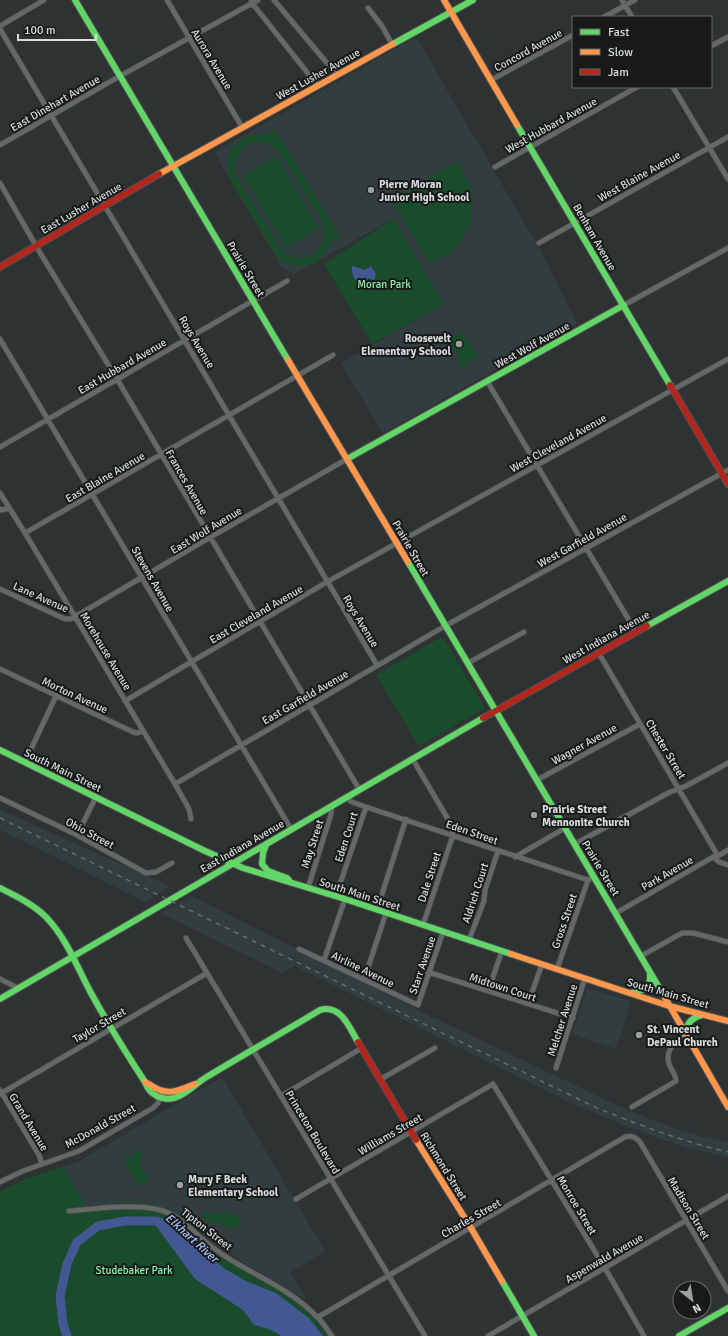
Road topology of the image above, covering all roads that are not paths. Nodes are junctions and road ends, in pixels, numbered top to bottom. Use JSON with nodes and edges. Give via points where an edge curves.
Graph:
{"nodes":[{"id":1,"x":44,"y":0,"type":"edge"},
{"id":2,"x":75,"y":0,"type":"edge"},
{"id":3,"x":167,"y":0,"type":"edge"},
{"id":4,"x":258,"y":0,"type":"edge"},
{"id":5,"x":274,"y":0,"type":"edge"},
{"id":6,"x":444,"y":0,"type":"edge"},
{"id":7,"x":473,"y":0,"type":"edge"},
{"id":8,"x":622,"y":0,"type":"edge"},
{"id":9,"x":635,"y":0,"type":"edge"},
{"id":10,"x":251,"y":2,"type":"edge"},
{"id":11,"x":625,"y":6,"type":"junction"},
{"id":12,"x":368,"y":8,"type":"dead end"},
{"id":13,"x":451,"y":12,"type":"junction"},
{"id":14,"x":606,"y":16,"type":"edge"},
{"id":15,"x":631,"y":16,"type":"edge"},
{"id":16,"x":0,"y":26,"type":"edge"},
{"id":17,"x":0,"y":29,"type":"edge"},
{"id":18,"x":572,"y":36,"type":"edge"},
{"id":19,"x":728,"y":37,"type":"edge"},
{"id":20,"x":190,"y":38,"type":"junction"},
{"id":21,"x":392,"y":44,"type":"junction"},
{"id":22,"x":712,"y":45,"type":"edge"},
{"id":23,"x":337,"y":75,"type":"junction"},
{"id":24,"x":120,"y":76,"type":"junction"},
{"id":25,"x":491,"y":80,"type":"junction"},
{"id":26,"x":318,"y":86,"type":"junction"},
{"id":27,"x":635,"y":88,"type":"edge"},
{"id":28,"x":674,"y":88,"type":"edge"},
{"id":29,"x":52,"y":116,"type":"junction"},
{"id":30,"x":242,"y":127,"type":"junction"},
{"id":31,"x":728,"y":136,"type":"edge"},
{"id":32,"x":0,"y":146,"type":"edge"},
{"id":33,"x":530,"y":147,"type":"junction"},
{"id":34,"x":709,"y":147,"type":"junction"},
{"id":35,"x":173,"y":166,"type":"junction"},
{"id":36,"x":495,"y":167,"type":"dead end"},
{"id":37,"x":728,"y":179,"type":"edge"},
{"id":38,"x":0,"y":183,"type":"edge"},
{"id":39,"x":104,"y":206,"type":"junction"},
{"id":40,"x":575,"y":222,"type":"junction"},
{"id":41,"x":539,"y":242,"type":"dead end"},
{"id":42,"x":36,"y":246,"type":"junction"},
{"id":43,"x":728,"y":248,"type":"edge"},
{"id":44,"x":0,"y":267,"type":"edge"},
{"id":45,"x":287,"y":281,"type":"dead end"},
{"id":46,"x":253,"y":300,"type":"junction"},
{"id":47,"x":624,"y":306,"type":"junction"},
{"id":48,"x":0,"y":339,"type":"edge"},
{"id":49,"x":185,"y":340,"type":"junction"},
{"id":50,"x":333,"y":355,"type":"dead end"},
{"id":51,"x":728,"y":359,"type":"edge"},
{"id":52,"x":297,"y":376,"type":"junction"},
{"id":53,"x":117,"y":379,"type":"junction"},
{"id":54,"x":487,"y":381,"type":"junction"},
{"id":55,"x":672,"y":390,"type":"junction"},
{"id":56,"x":230,"y":415,"type":"junction"},
{"id":57,"x":49,"y":419,"type":"junction"},
{"id":58,"x":0,"y":446,"type":"edge"},
{"id":59,"x":161,"y":455,"type":"junction"},
{"id":60,"x":347,"y":459,"type":"junction"},
{"id":61,"x":537,"y":465,"type":"junction"},
{"id":62,"x":728,"y":470,"type":"edge"},
{"id":63,"x":722,"y":473,"type":"junction"},
{"id":64,"x":728,"y":484,"type":"edge"},
{"id":65,"x":0,"y":493,"type":"edge"},
{"id":66,"x":93,"y":494,"type":"junction"},
{"id":67,"x":278,"y":498,"type":"junction"},
{"id":68,"x":9,"y":508,"type":"junction"},
{"id":69,"x":0,"y":509,"type":"edge"},
{"id":70,"x":25,"y":533,"type":"junction"},
{"id":71,"x":209,"y":538,"type":"junction"},
{"id":72,"x":397,"y":543,"type":"junction"},
{"id":73,"x":586,"y":548,"type":"junction"},
{"id":74,"x":142,"y":578,"type":"junction"},
{"id":75,"x":728,"y":581,"type":"edge"},
{"id":76,"x":327,"y":582,"type":"junction"},
{"id":77,"x":0,"y":589,"type":"edge"},
{"id":78,"x":75,"y":617,"type":"junction"},
{"id":79,"x":260,"y":622,"type":"junction"},
{"id":80,"x":445,"y":626,"type":"junction"},
{"id":81,"x":524,"y":632,"type":"dead end"},
{"id":82,"x":636,"y":632,"type":"junction"},
{"id":83,"x":598,"y":652,"type":"junction"},
{"id":84,"x":191,"y":662,"type":"junction"},
{"id":85,"x":468,"y":663,"type":"junction"},
{"id":86,"x":377,"y":665,"type":"junction"},
{"id":87,"x":0,"y":669,"type":"edge"},
{"id":88,"x":56,"y":696,"type":"junction"},
{"id":89,"x":125,"y":701,"type":"junction"},
{"id":90,"x":310,"y":705,"type":"junction"},
{"id":91,"x":495,"y":710,"type":"junction"},
{"id":92,"x":640,"y":724,"type":"junction"},
{"id":93,"x":143,"y":731,"type":"junction"},
{"id":94,"x":241,"y":745,"type":"junction"},
{"id":95,"x":0,"y":750,"type":"edge"},
{"id":96,"x":412,"y":758,"type":"junction"},
{"id":97,"x":25,"y":762,"type":"junction"},
{"id":98,"x":728,"y":763,"type":"edge"},
{"id":99,"x":537,"y":780,"type":"junction"},
{"id":100,"x":175,"y":784,"type":"junction"},
{"id":101,"x":359,"y":789,"type":"junction"},
{"id":102,"x":679,"y":789,"type":"junction"},
{"id":103,"x":96,"y":797,"type":"junction"},
{"id":104,"x":345,"y":797,"type":"junction"},
{"id":105,"x":0,"y":798,"type":"edge"},
{"id":106,"x":332,"y":805,"type":"junction"},
{"id":107,"x":366,"y":807,"type":"junction"},
{"id":108,"x":191,"y":819,"type":"dead end"},
{"id":109,"x":406,"y":820,"type":"junction"},
{"id":110,"x":565,"y":828,"type":"junction"},
{"id":111,"x":291,"y":829,"type":"junction"},
{"id":112,"x":77,"y":835,"type":"junction"},
{"id":113,"x":453,"y":835,"type":"junction"},
{"id":114,"x":267,"y":844,"type":"junction"},
{"id":115,"x":575,"y":844,"type":"junction"},
{"id":116,"x":728,"y":850,"type":"edge"},
{"id":117,"x":498,"y":851,"type":"junction"},
{"id":118,"x":718,"y":856,"type":"junction"},
{"id":119,"x":515,"y":857,"type":"junction"},
{"id":120,"x":712,"y":857,"type":"junction"},
{"id":121,"x":172,"y":863,"type":"dead end"},
{"id":122,"x":232,"y":864,"type":"junction"},
{"id":123,"x":728,"y":865,"type":"edge"},
{"id":124,"x":594,"y":876,"type":"junction"},
{"id":125,"x":588,"y":880,"type":"junction"},
{"id":126,"x":291,"y":882,"type":"junction"},
{"id":127,"x":0,"y":888,"type":"edge"},
{"id":128,"x":308,"y":888,"type":"junction"},
{"id":129,"x":336,"y":896,"type":"junction"},
{"id":130,"x":345,"y":899,"type":"junction"},
{"id":131,"x":377,"y":910,"type":"junction"},
{"id":132,"x":386,"y":913,"type":"junction"},
{"id":133,"x":616,"y":913,"type":"junction"},
{"id":134,"x":423,"y":925,"type":"junction"},
{"id":135,"x":443,"y":932,"type":"junction"},
{"id":136,"x":186,"y":938,"type":"dead end"},
{"id":137,"x":469,"y":940,"type":"junction"},
{"id":138,"x":728,"y":942,"type":"edge"},
{"id":139,"x":299,"y":949,"type":"dead end"},
{"id":140,"x":502,"y":951,"type":"junction"},
{"id":141,"x":641,"y":956,"type":"junction"},
{"id":142,"x":72,"y":957,"type":"junction"},
{"id":143,"x":324,"y":960,"type":"junction"},
{"id":144,"x":542,"y":964,"type":"junction"},
{"id":145,"x":557,"y":969,"type":"junction"},
{"id":146,"x":650,"y":971,"type":"junction"},
{"id":147,"x":428,"y":972,"type":"junction"},
{"id":148,"x":207,"y":973,"type":"junction"},
{"id":149,"x":586,"y":978,"type":"junction"},
{"id":150,"x":0,"y":979,"type":"edge"},
{"id":151,"x":364,"y":980,"type":"junction"},
{"id":152,"x":18,"y":988,"type":"junction"},
{"id":153,"x":488,"y":991,"type":"junction"},
{"id":154,"x":631,"y":993,"type":"junction"},
{"id":155,"x":0,"y":999,"type":"edge"},
{"id":156,"x":528,"y":1004,"type":"junction"},
{"id":157,"x":418,"y":1005,"type":"joint"},
{"id":158,"x":669,"y":1006,"type":"junction"},
{"id":159,"x":704,"y":1014,"type":"junction"},
{"id":160,"x":573,"y":1018,"type":"junction"},
{"id":161,"x":728,"y":1021,"type":"edge"},
{"id":162,"x":112,"y":1028,"type":"junction"},
{"id":163,"x":685,"y":1035,"type":"junction"},
{"id":164,"x":362,"y":1048,"type":"junction"},
{"id":165,"x":435,"y":1048,"type":"dead end"},
{"id":166,"x":253,"y":1050,"type":"junction"},
{"id":167,"x":556,"y":1068,"type":"dead end"},
{"id":168,"x":381,"y":1079,"type":"junction"},
{"id":169,"x":493,"y":1084,"type":"joint"},
{"id":170,"x":1,"y":1093,"type":"edge"},
{"id":171,"x":161,"y":1094,"type":"junction"},
{"id":172,"x":281,"y":1096,"type":"junction"},
{"id":173,"x":632,"y":1106,"type":"dead end"},
{"id":174,"x":728,"y":1107,"type":"edge"},
{"id":175,"x":411,"y":1132,"type":"junction"},
{"id":176,"x":633,"y":1136,"type":"joint"},
{"id":177,"x":42,"y":1164,"type":"junction"},
{"id":178,"x":330,"y":1179,"type":"junction"},
{"id":179,"x":552,"y":1180,"type":"junction"},
{"id":180,"x":0,"y":1182,"type":"edge"},
{"id":181,"x":728,"y":1196,"type":"edge"},
{"id":182,"x":296,"y":1199,"type":"dead end"},
{"id":183,"x":69,"y":1211,"type":"dead end"},
{"id":184,"x":686,"y":1220,"type":"junction"},
{"id":185,"x":471,"y":1228,"type":"junction"},
{"id":186,"x":605,"y":1268,"type":"junction"},
{"id":187,"x":389,"y":1276,"type":"junction"},
{"id":188,"x":728,"y":1291,"type":"edge"},
{"id":189,"x":728,"y":1308,"type":"edge"},
{"id":190,"x":523,"y":1316,"type":"junction"},
{"id":191,"x":318,"y":1317,"type":"junction"},
{"id":192,"x":332,"y":1336,"type":"edge"},
{"id":193,"x":425,"y":1336,"type":"edge"},
{"id":194,"x":488,"y":1336,"type":"edge"},
{"id":195,"x":534,"y":1336,"type":"edge"},
{"id":196,"x":644,"y":1336,"type":"edge"},
{"id":197,"x":679,"y":1336,"type":"edge"}],
"edges":[{"from":1,"to":16,"type":"street"},
{"from":2,"to":24,"type":"main road","name":"Prairie Street"},
{"from":3,"to":20,"type":"street","name":"Aurora Avenue"},
{"from":4,"to":10,"type":"street","name":"East Dinehart Avenue"},
{"from":5,"to":23,"type":"street"},
{"from":6,"to":13,"type":"main road","name":"Benham Avenue"},
{"from":7,"to":13,"type":"main road","name":"West Lusher Avenue"},
{"from":8,"to":11,"type":"street"},
{"from":9,"to":11,"type":"street"},
{"from":10,"to":20,"type":"street","name":"East Dinehart Avenue"},
{"from":10,"to":26,"type":"street"},
{"from":11,"to":14,"type":"street"},
{"from":11,"to":15,"type":"street"},
{"from":12,"to":21,"type":"street"},
{"from":13,"to":21,"type":"main road","name":"West Lusher Avenue"},
{"from":13,"to":25,"type":"main road","name":"Benham Avenue"},
{"from":17,"to":29,"type":"street","name":"Roys Avenue"},
{"from":18,"to":25,"type":"street","name":"Concord Avenue"},
{"from":19,"to":22,"type":"street"},
{"from":20,"to":24,"type":"street","name":"East Dinehart Avenue"},
{"from":20,"to":30,"type":"street","name":"Aurora Avenue"},
{"from":21,"to":23,"type":"main road","name":"West Lusher Avenue"},
{"from":23,"to":26,"type":"main road","name":"West Lusher Avenue"},
{"from":24,"to":29,"type":"street","name":"East Dinehart Avenue"},
{"from":24,"to":35,"type":"main road","name":"Prairie Street"},
{"from":25,"to":33,"type":"main road","name":"Benham Avenue"},
{"from":26,"to":30,"type":"main road","name":"West Lusher Avenue"},
{"from":27,"to":33,"type":"street","name":"West Hubbard Avenue"},
{"from":28,"to":34,"type":"street"},
{"from":29,"to":32,"type":"street","name":"East Dinehart Avenue"},
{"from":29,"to":39,"type":"street","name":"Roys Avenue"},
{"from":30,"to":35,"type":"main road","name":"West Lusher Avenue"},
{"from":31,"to":34,"type":"street","name":"West Blaine Avenue"},
{"from":33,"to":36,"type":"street","name":"West Hubbard Avenue"},
{"from":33,"to":40,"type":"main road","name":"Benham Avenue"},
{"from":34,"to":37,"type":"street"},
{"from":34,"to":40,"type":"street","name":"West Blaine Avenue"},
{"from":35,"to":39,"type":"main road","name":"East Lusher Avenue"},
{"from":35,"to":46,"type":"main road","name":"Prairie Street"},
{"from":38,"to":42,"type":"street","name":"Frances Avenue"},
{"from":39,"to":42,"type":"main road","name":"East Lusher Avenue"},
{"from":39,"to":49,"type":"street","name":"Roys Avenue"},
{"from":40,"to":41,"type":"street","name":"West Blaine Avenue"},
{"from":40,"to":47,"type":"main road","name":"Benham Avenue"},
{"from":42,"to":44,"type":"main road","name":"East Lusher Avenue"},
{"from":42,"to":53,"type":"street","name":"Frances Avenue"},
{"from":43,"to":47,"type":"street","name":"West Wolf Avenue"},
{"from":45,"to":46,"type":"street"},
{"from":46,"to":49,"type":"street","name":"East Hubbard Avenue"},
{"from":46,"to":52,"type":"main road","name":"Prairie Street"},
{"from":47,"to":54,"type":"main road","name":"West Wolf Avenue"},
{"from":47,"to":55,"type":"main road","name":"Benham Avenue"},
{"from":48,"to":57,"type":"street","name":"Stevens Avenue"},
{"from":49,"to":53,"type":"street","name":"East Hubbard Avenue"},
{"from":49,"to":56,"type":"street","name":"Roys Avenue"},
{"from":50,"to":52,"type":"street"},
{"from":51,"to":55,"type":"street","name":"West Cleveland Avenue"},
{"from":52,"to":56,"type":"street","name":"East Blaine Avenue"},
{"from":52,"to":60,"type":"main road","name":"Prairie Street"},
{"from":53,"to":57,"type":"street","name":"East Hubbard Avenue"},
{"from":53,"to":59,"type":"street","name":"Frances Avenue"},
{"from":54,"to":60,"type":"main road","name":"West Wolf Avenue"},
{"from":54,"to":61,"type":"street"},
{"from":55,"to":61,"type":"street","name":"West Cleveland Avenue"},
{"from":55,"to":63,"type":"main road","name":"Benham Avenue"},
{"from":56,"to":59,"type":"street","name":"East Blaine Avenue"},
{"from":56,"to":67,"type":"street","name":"Roys Avenue"},
{"from":57,"to":58,"type":"street","name":"East Hubbard Avenue"},
{"from":57,"to":66,"type":"street","name":"Stevens Avenue"},
{"from":59,"to":66,"type":"street","name":"East Blaine Avenue"},
{"from":59,"to":71,"type":"street","name":"Frances Avenue"},
{"from":60,"to":67,"type":"street","name":"East Wolf Avenue"},
{"from":60,"to":72,"type":"main road","name":"Prairie Street"},
{"from":61,"to":72,"type":"street","name":"West Cleveland Avenue"},
{"from":61,"to":73,"type":"street"},
{"from":62,"to":63,"type":"street","name":"West Garfield Avenue"},
{"from":63,"to":64,"type":"main road","name":"Benham Avenue"},
{"from":63,"to":73,"type":"street","name":"West Garfield Avenue"},
{"from":65,"to":68,"type":"street","name":"Morehouse Avenue"},
{"from":66,"to":70,"type":"street","name":"East Blaine Avenue"},
{"from":66,"to":74,"type":"street","name":"Stevens Avenue"},
{"from":67,"to":71,"type":"street","name":"East Wolf Avenue"},
{"from":67,"to":76,"type":"street","name":"Roys Avenue"},
{"from":68,"to":69,"type":"street"},
{"from":68,"to":70,"type":"street","name":"Morehouse Avenue"},
{"from":70,"to":78,"type":"street","name":"Morehouse Avenue"},
{"from":71,"to":74,"type":"street","name":"East Wolf Avenue"},
{"from":71,"to":79,"type":"street","name":"Frances Avenue"},
{"from":72,"to":76,"type":"street","name":"East Cleveland Avenue"},
{"from":72,"to":80,"type":"main road","name":"Prairie Street"},
{"from":73,"to":80,"type":"street","name":"West Garfield Avenue"},
{"from":73,"to":82,"type":"street"},
{"from":74,"to":78,"type":"street","name":"East Wolf Avenue"},
{"from":74,"to":84,"type":"street","name":"Stevens Avenue"},
{"from":75,"to":82,"type":"main road","name":"West Indiana Avenue"},
{"from":76,"to":79,"type":"street","name":"East Cleveland Avenue"},
{"from":76,"to":86,"type":"street","name":"Roys Avenue"},
{"from":77,"to":78,"type":"street","name":"Lane Avenue","via":[[65,619]]},
{"from":78,"to":89,"type":"street","name":"Morehouse Avenue"},
{"from":79,"to":84,"type":"street","name":"East Cleveland Avenue"},
{"from":79,"to":90,"type":"street","name":"Frances Avenue"},
{"from":80,"to":85,"type":"main road","name":"Prairie Street"},
{"from":80,"to":86,"type":"street","name":"East Garfield Avenue"},
{"from":81,"to":85,"type":"street"},
{"from":82,"to":83,"type":"main road","name":"West Indiana Avenue"},
{"from":83,"to":91,"type":"main road","name":"West Indiana Avenue"},
{"from":83,"to":92,"type":"street","name":"Chester Street"},
{"from":84,"to":89,"type":"street","name":"East Cleveland Avenue"},
{"from":84,"to":94,"type":"street","name":"Stevens Avenue"},
{"from":85,"to":91,"type":"main road","name":"Prairie Street"},
{"from":86,"to":90,"type":"street","name":"East Garfield Avenue"},
{"from":87,"to":88,"type":"street","name":"Morton Avenue"},
{"from":88,"to":93,"type":"street","name":"Morton Avenue","via":[[133,732]]},
{"from":88,"to":97,"type":"street"},
{"from":89,"to":93,"type":"street","name":"Morehouse Avenue"},
{"from":90,"to":94,"type":"street","name":"East Garfield Avenue"},
{"from":90,"to":101,"type":"street","name":"Frances Avenue"},
{"from":91,"to":96,"type":"main road","name":"East Indiana Avenue"},
{"from":91,"to":99,"type":"main road","name":"Prairie Street"},
{"from":92,"to":99,"type":"street","name":"Wagner Avenue"},
{"from":92,"to":102,"type":"street","name":"Chester Street"},
{"from":93,"to":100,"type":"street","name":"Morehouse Avenue"},
{"from":94,"to":100,"type":"street","name":"East Garfield Avenue"},
{"from":94,"to":111,"type":"street","name":"Stevens Avenue"},
{"from":95,"to":97,"type":"main road","name":"South Main Street"},
{"from":96,"to":101,"type":"main road","name":"East Indiana Avenue"},
{"from":96,"to":113,"type":"street","via":[[452,826]]},
{"from":97,"to":103,"type":"main road","name":"South Main Street"},
{"from":98,"to":102,"type":"street"},
{"from":99,"to":110,"type":"main road","name":"Prairie Street"},
{"from":100,"to":108,"type":"street","name":"Morehouse Avenue","via":[[189,809]]},
{"from":101,"to":104,"type":"main road","name":"East Indiana Avenue"},
{"from":102,"to":115,"type":"street"},
{"from":102,"to":118,"type":"street","name":"Chester Street"},
{"from":103,"to":112,"type":"street"},
{"from":103,"to":122,"type":"main road","name":"South Main Street"},
{"from":104,"to":106,"type":"main road","name":"East Indiana Avenue"},
{"from":104,"to":107,"type":"street","name":"Eden Street"},
{"from":105,"to":112,"type":"street","name":"Ohio Street"},
{"from":106,"to":111,"type":"main road","name":"East Indiana Avenue"},
{"from":106,"to":128,"type":"street","name":"May Street"},
{"from":107,"to":109,"type":"street","name":"Eden Street"},
{"from":107,"to":129,"type":"street","name":"Eden Court"},
{"from":109,"to":113,"type":"street","name":"Eden Street"},
{"from":109,"to":131,"type":"street"},
{"from":110,"to":115,"type":"main road","name":"Prairie Street"},
{"from":110,"to":119,"type":"street"},
{"from":111,"to":114,"type":"main road","name":"East Indiana Avenue"},
{"from":112,"to":121,"type":"street","name":"Ohio Street","via":[[146,873],[156,872]]},
{"from":113,"to":117,"type":"street","name":"Eden Street"},
{"from":113,"to":134,"type":"street","name":"Dale Street"},
{"from":114,"to":122,"type":"main road","name":"East Indiana Avenue"},
{"from":114,"to":126,"type":"main road","via":[[262,854],[262,866]]},
{"from":115,"to":124,"type":"main road","name":"Prairie Street"},
{"from":116,"to":118,"type":"street","name":"Park Avenue"},
{"from":117,"to":119,"type":"street","name":"Eden Street"},
{"from":117,"to":137,"type":"street","name":"Aldrich Court","via":[[485,890],[484,901]]},
{"from":118,"to":120,"type":"street","name":"Park Avenue"},
{"from":119,"to":125,"type":"street","name":"Eden Street"},
{"from":120,"to":123,"type":"street"},
{"from":120,"to":133,"type":"street","name":"Park Avenue"},
{"from":122,"to":126,"type":"main road","name":"South Main Street"},
{"from":122,"to":142,"type":"main road","name":"East Indiana Avenue"},
{"from":124,"to":125,"type":"street"},
{"from":124,"to":133,"type":"main road","name":"Prairie Street"},
{"from":125,"to":145,"type":"street","name":"Gross Street"},
{"from":126,"to":128,"type":"main road","name":"South Main Street"},
{"from":127,"to":142,"type":"main road","via":[[24,900],[45,916],[58,932]]},
{"from":128,"to":129,"type":"main road","name":"South Main Street"},
{"from":129,"to":130,"type":"main road","name":"South Main Street"},
{"from":130,"to":131,"type":"main road","name":"South Main Street"},
{"from":130,"to":143,"type":"street"},
{"from":131,"to":132,"type":"main road","name":"South Main Street"},
{"from":132,"to":134,"type":"main road","name":"South Main Street"},
{"from":132,"to":151,"type":"street"},
{"from":133,"to":141,"type":"main road","name":"Prairie Street"},
{"from":134,"to":135,"type":"main road","name":"South Main Street"},
{"from":135,"to":137,"type":"main road","name":"South Main Street"},
{"from":135,"to":147,"type":"street","name":"Starr Avenue"},
{"from":136,"to":148,"type":"street","name":"Princeton Boulevard"},
{"from":137,"to":140,"type":"main road","name":"South Main Street"},
{"from":138,"to":141,"type":"street","via":[[693,933],[682,933]]},
{"from":139,"to":143,"type":"street","name":"Airline Avenue"},
{"from":140,"to":144,"type":"main road","name":"South Main Street"},
{"from":140,"to":153,"type":"street"},
{"from":141,"to":146,"type":"main road","name":"Prairie Street"},
{"from":142,"to":152,"type":"main road","name":"East Indiana Avenue"},
{"from":142,"to":162,"type":"main road"},
{"from":143,"to":151,"type":"street","name":"Airline Avenue"},
{"from":144,"to":145,"type":"main road","name":"South Main Street"},
{"from":144,"to":156,"type":"street"},
{"from":145,"to":149,"type":"main road","name":"South Main Street"},
{"from":146,"to":154,"type":"main road","via":[[651,980],[646,988]]},
{"from":146,"to":158,"type":"main road","name":"Prairie Street"},
{"from":147,"to":153,"type":"street","name":"Midtown Court"},
{"from":147,"to":157,"type":"street","name":"Starr Avenue"},
{"from":148,"to":162,"type":"street","name":"Taylor Street"},
{"from":148,"to":166,"type":"street","name":"Princeton Boulevard"},
{"from":149,"to":154,"type":"main road","name":"South Main Street"},
{"from":149,"to":160,"type":"street","name":"Melcher Avenue"},
{"from":150,"to":152,"type":"street"},
{"from":151,"to":157,"type":"street","name":"Airline Avenue"},
{"from":152,"to":155,"type":"main road","name":"East Indiana Avenue"},
{"from":153,"to":156,"type":"street","name":"Midtown Court"},
{"from":154,"to":158,"type":"main road","name":"South Main Street"},
{"from":156,"to":160,"type":"street","name":"Midtown Court"},
{"from":158,"to":159,"type":"main road","name":"South Main Street"},
{"from":158,"to":163,"type":"main road","name":"Prairie Street"},
{"from":159,"to":161,"type":"main road","name":"South Main Street"},
{"from":159,"to":163,"type":"main road","via":[[692,1018],[686,1026]]},
{"from":160,"to":167,"type":"street","name":"Melcher Avenue"},
{"from":162,"to":170,"type":"street","name":"Taylor Street"},
{"from":162,"to":171,"type":"main road","via":[[146,1087],[150,1092]]},
{"from":163,"to":173,"type":"street","via":[[670,1051],[669,1063],[676,1076],[676,1082]]},
{"from":163,"to":174,"type":"main road","name":"Prairie Street"},
{"from":164,"to":166,"type":"main road","name":"Richmond Street","via":[[340,1013],[334,1009],[324,1009]]},
{"from":164,"to":168,"type":"main road","name":"Richmond Street"},
{"from":164,"to":172,"type":"street"},
{"from":165,"to":168,"type":"street"},
{"from":166,"to":171,"type":"main road","via":[[196,1083],[182,1095],[174,1098]]},
{"from":166,"to":172,"type":"street","name":"Princeton Boulevard"},
{"from":168,"to":175,"type":"main road","name":"Richmond Street"},
{"from":169,"to":175,"type":"street","name":"Williams Street"},
{"from":169,"to":179,"type":"street","name":"Monroe Street"},
{"from":170,"to":177,"type":"street","name":"Grand Avenue"},
{"from":171,"to":177,"type":"street","name":"McDonald Street","via":[[153,1108],[92,1144]]},
{"from":172,"to":178,"type":"street","name":"Princeton Boulevard"},
{"from":175,"to":178,"type":"street","name":"Williams Street"},
{"from":175,"to":185,"type":"main road","name":"Richmond Street"},
{"from":176,"to":179,"type":"street","name":"Charles Street","via":[[625,1136]]},
{"from":176,"to":184,"type":"street","name":"Madison Street","via":[[640,1142]]},
{"from":177,"to":180,"type":"street","name":"McDonald Street"},
{"from":178,"to":182,"type":"street","name":"Williams Street"},
{"from":178,"to":187,"type":"street","name":"Princeton Boulevard"},
{"from":179,"to":185,"type":"street","name":"Charles Street"},
{"from":179,"to":186,"type":"street","name":"Monroe Street"},
{"from":181,"to":184,"type":"street","name":"Aspenwald Avenue"},
{"from":183,"to":191,"type":"street","name":"Tipton Street","via":[[142,1207],[174,1215],[214,1249],[300,1301]]},
{"from":184,"to":186,"type":"street","name":"Aspenwald Avenue"},
{"from":184,"to":188,"type":"street","name":"Madison Street"},
{"from":185,"to":187,"type":"street","name":"Charles Street"},
{"from":185,"to":190,"type":"main road","name":"Richmond Street"},
{"from":186,"to":190,"type":"street","name":"Aspenwald Avenue"},
{"from":186,"to":196,"type":"street","name":"Monroe Street"},
{"from":187,"to":191,"type":"street","name":"Charles Street"},
{"from":187,"to":193,"type":"street","name":"Princeton Boulevard"},
{"from":189,"to":197,"type":"main road"},
{"from":190,"to":194,"type":"street","name":"Aspenwald Avenue"},
{"from":190,"to":195,"type":"main road","name":"Richmond Street"},
{"from":191,"to":192,"type":"street","name":"Tipton Street"}]}
